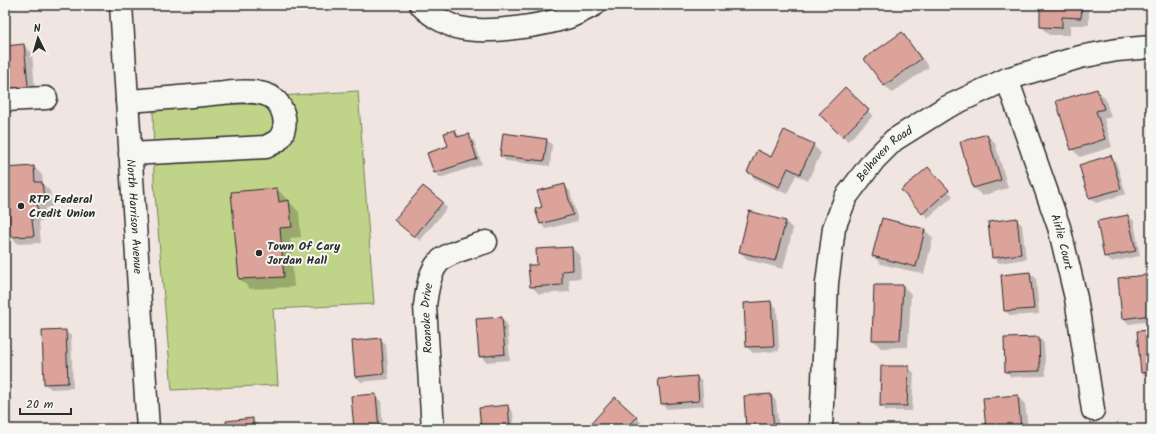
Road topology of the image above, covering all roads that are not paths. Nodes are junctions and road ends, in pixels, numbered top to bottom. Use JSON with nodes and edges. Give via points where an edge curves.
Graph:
{"nodes":[{"id":1,"x":121,"y":5,"type":"edge"},
{"id":2,"x":421,"y":5,"type":"edge"},
{"id":3,"x":594,"y":5,"type":"edge"},
{"id":4,"x":1151,"y":47,"type":"edge"},
{"id":5,"x":1007,"y":79,"type":"junction"},
{"id":6,"x":46,"y":98,"type":"dead end"},
{"id":7,"x":5,"y":100,"type":"edge"},
{"id":8,"x":127,"y":101,"type":"junction"},
{"id":9,"x":130,"y":154,"type":"junction"},
{"id":10,"x":486,"y":242,"type":"dead end"},
{"id":11,"x":1093,"y":410,"type":"dead end"},
{"id":12,"x":148,"y":429,"type":"edge"},
{"id":13,"x":433,"y":429,"type":"edge"},
{"id":14,"x":821,"y":429,"type":"edge"}],
"edges":[{"from":1,"to":8,"type":"street","name":"North Harrison Avenue"},
{"from":2,"to":3,"type":"street","via":[[426,12],[458,28],[485,30],[522,27],[569,17]]},
{"from":4,"to":5,"type":"street","name":"Belhaven Road","via":[[1080,57]]},
{"from":5,"to":11,"type":"street","name":"Airlie Court","via":[[1059,227],[1076,298]]},
{"from":5,"to":14,"type":"street","name":"Belhaven Road","via":[[944,108],[894,140],[874,160],[846,197],[834,228],[829,256]]},
{"from":6,"to":7,"type":"street"},
{"from":8,"to":9,"type":"street","name":"North Harrison Avenue"},
{"from":8,"to":9,"type":"street","via":[[243,92],[266,94],[279,104],[284,122],[282,134],[277,141],[266,147]]},
{"from":9,"to":12,"type":"street","name":"North Harrison Avenue"},
{"from":10,"to":13,"type":"street","name":"Roanoke Drive","via":[[446,255],[436,264],[427,286],[425,306]]}]}
